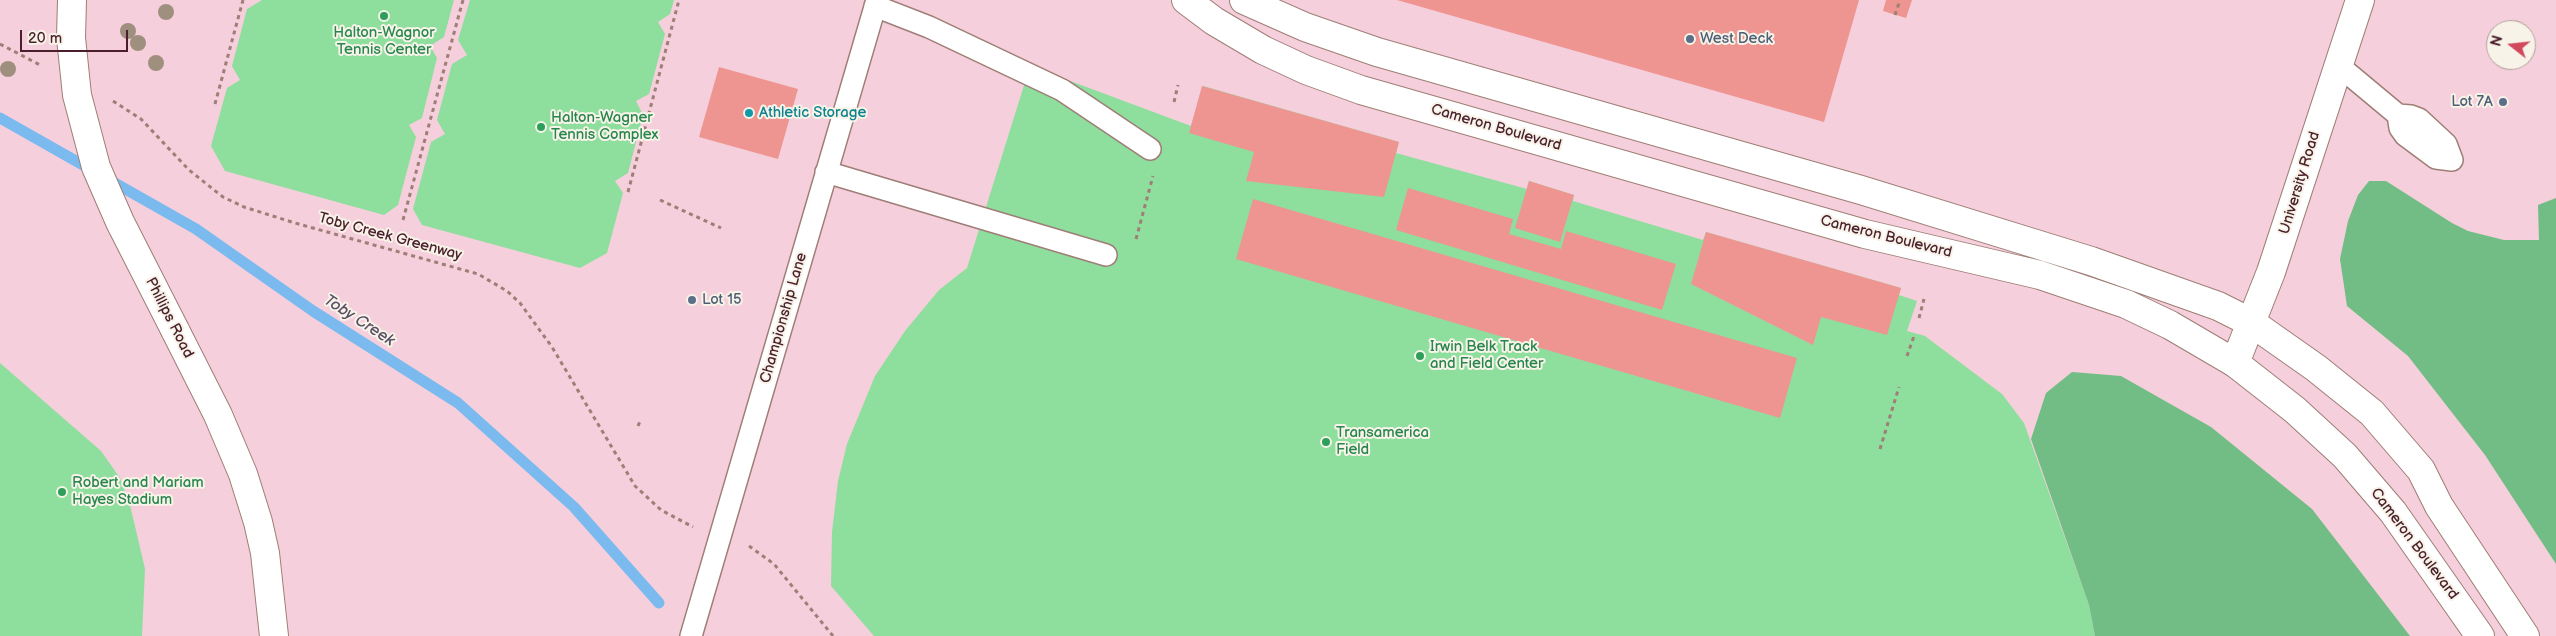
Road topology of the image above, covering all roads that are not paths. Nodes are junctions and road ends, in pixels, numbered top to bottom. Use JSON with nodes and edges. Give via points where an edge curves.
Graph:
{"nodes":[{"id":1,"x":72,"y":0,"type":"edge"},
{"id":2,"x":1186,"y":0,"type":"edge"},
{"id":3,"x":1244,"y":0,"type":"edge"},
{"id":4,"x":2360,"y":0,"type":"edge"},
{"id":5,"x":876,"y":3,"type":"edge"},
{"id":6,"x":2338,"y":65,"type":"junction"},
{"id":7,"x":2398,"y":115,"type":"dead end"},
{"id":8,"x":1150,"y":149,"type":"dead end"},
{"id":9,"x":826,"y":172,"type":"junction"},
{"id":10,"x":1106,"y":255,"type":"dead end"},
{"id":11,"x":2252,"y":323,"type":"junction"},
{"id":12,"x":2235,"y":363,"type":"junction"},
{"id":13,"x":274,"y":636,"type":"edge"},
{"id":14,"x":691,"y":636,"type":"edge"},
{"id":15,"x":2480,"y":636,"type":"edge"},
{"id":16,"x":2525,"y":636,"type":"edge"}],
"edges":[{"from":1,"to":13,"type":"street","name":"Phillips Road","bridge":true,"via":[[71,38],[77,95],[96,167],[120,222],[230,442],[253,506],[264,553]]},
{"from":2,"to":12,"type":"street","name":"Cameron Boulevard","via":[[1214,22],[1263,50],[1362,90],[1866,234],[2049,278],[2126,304]]},
{"from":3,"to":11,"type":"street","via":[[1305,27],[1377,52],[1861,190],[2091,261],[2218,306]]},
{"from":4,"to":6,"type":"street","name":"University Road"},
{"from":5,"to":8,"type":"lane","via":[[1062,90]]},
{"from":5,"to":9,"type":"lane","name":"Championship Lane"},
{"from":6,"to":7,"type":"lane"},
{"from":6,"to":11,"type":"street","name":"University Road","via":[[2283,238]]},
{"from":9,"to":10,"type":"lane"},
{"from":9,"to":14,"type":"lane","name":"Championship Lane"},
{"from":11,"to":12,"type":"street","name":"University Road"},
{"from":11,"to":16,"type":"street","via":[[2372,413],[2405,449]]},
{"from":12,"to":15,"type":"street","name":"Cameron Boulevard","via":[[2295,410],[2345,456],[2393,512]]}]}
